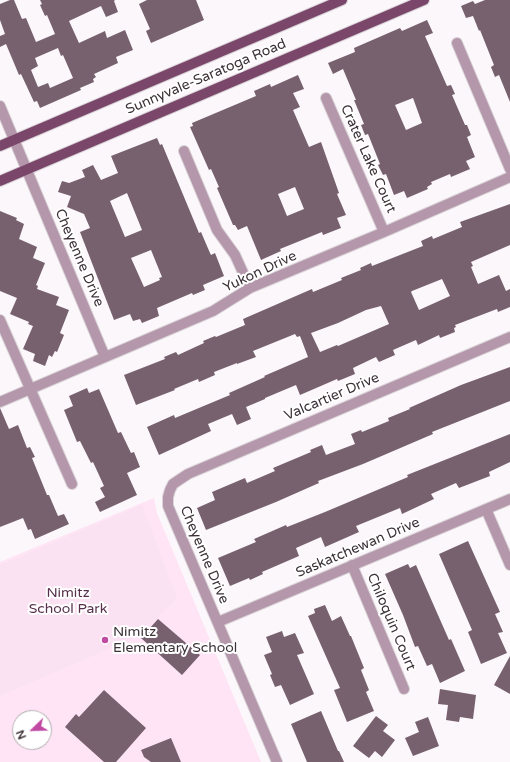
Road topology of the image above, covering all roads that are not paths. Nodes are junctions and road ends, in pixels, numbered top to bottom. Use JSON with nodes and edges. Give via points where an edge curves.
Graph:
{"nodes":[{"id":1,"x":342,"y":0,"type":"edge"},
{"id":2,"x":424,"y":0,"type":"edge"},
{"id":3,"x":457,"y":43,"type":"dead end"},
{"id":4,"x":326,"y":98,"type":"dead end"},
{"id":5,"x":0,"y":106,"type":"edge"},
{"id":6,"x":14,"y":140,"type":"junction"},
{"id":7,"x":0,"y":146,"type":"edge"},
{"id":8,"x":184,"y":151,"type":"dead end"},
{"id":9,"x":27,"y":169,"type":"junction"},
{"id":10,"x":510,"y":169,"type":"edge"},
{"id":11,"x":510,"y":177,"type":"edge"},
{"id":12,"x":0,"y":181,"type":"edge"},
{"id":13,"x":384,"y":232,"type":"junction"},
{"id":14,"x":250,"y":288,"type":"junction"},
{"id":15,"x":0,"y":320,"type":"edge"},
{"id":16,"x":510,"y":337,"type":"edge"},
{"id":17,"x":105,"y":357,"type":"junction"},
{"id":18,"x":30,"y":389,"type":"junction"},
{"id":19,"x":0,"y":402,"type":"edge"},
{"id":20,"x":72,"y":484,"type":"dead end"},
{"id":21,"x":170,"y":490,"type":"joint"},
{"id":22,"x":510,"y":499,"type":"edge"},
{"id":23,"x":486,"y":509,"type":"junction"},
{"id":24,"x":510,"y":565,"type":"edge"},
{"id":25,"x":352,"y":566,"type":"junction"},
{"id":26,"x":218,"y":622,"type":"junction"},
{"id":27,"x":404,"y":689,"type":"dead end"},
{"id":28,"x":278,"y":762,"type":"edge"}],
"edges":[{"from":1,"to":6,"type":"main road","name":"Sunnyvale-Saratoga Road"},
{"from":2,"to":9,"type":"main road","name":"Sunnyvale-Saratoga Road"},
{"from":3,"to":10,"type":"street"},
{"from":4,"to":13,"type":"street","name":"Crater Lake Court"},
{"from":5,"to":6,"type":"street","name":"Cheyenne Drive"},
{"from":6,"to":7,"type":"main road","name":"Sunnyvale-Saratoga Road"},
{"from":6,"to":9,"type":"street","name":"Cheyenne Drive"},
{"from":8,"to":14,"type":"street","via":[[217,230],[235,255]]},
{"from":9,"to":12,"type":"main road","name":"Sunnyvale-Saratoga Road"},
{"from":9,"to":17,"type":"street","name":"Cheyenne Drive"},
{"from":11,"to":13,"type":"street","name":"Yukon Drive"},
{"from":13,"to":14,"type":"street","name":"Yukon Drive"},
{"from":14,"to":17,"type":"street","name":"Yukon Drive","via":[[213,311]]},
{"from":15,"to":18,"type":"street"},
{"from":16,"to":21,"type":"street","name":"Valcartier Drive","via":[[188,474],[173,484]]},
{"from":17,"to":18,"type":"street","name":"Yukon Drive"},
{"from":18,"to":19,"type":"street","name":"Yukon Drive"},
{"from":18,"to":20,"type":"street"},
{"from":21,"to":26,"type":"street","name":"Cheyenne Drive","via":[[168,506]]},
{"from":22,"to":23,"type":"street","name":"Saskatchewan Drive"},
{"from":23,"to":24,"type":"street"},
{"from":23,"to":25,"type":"street","name":"Saskatchewan Drive"},
{"from":25,"to":26,"type":"street","name":"Saskatchewan Drive"},
{"from":25,"to":27,"type":"street","name":"Chiloquin Court"},
{"from":26,"to":28,"type":"street","name":"Cheyenne Drive"}]}
